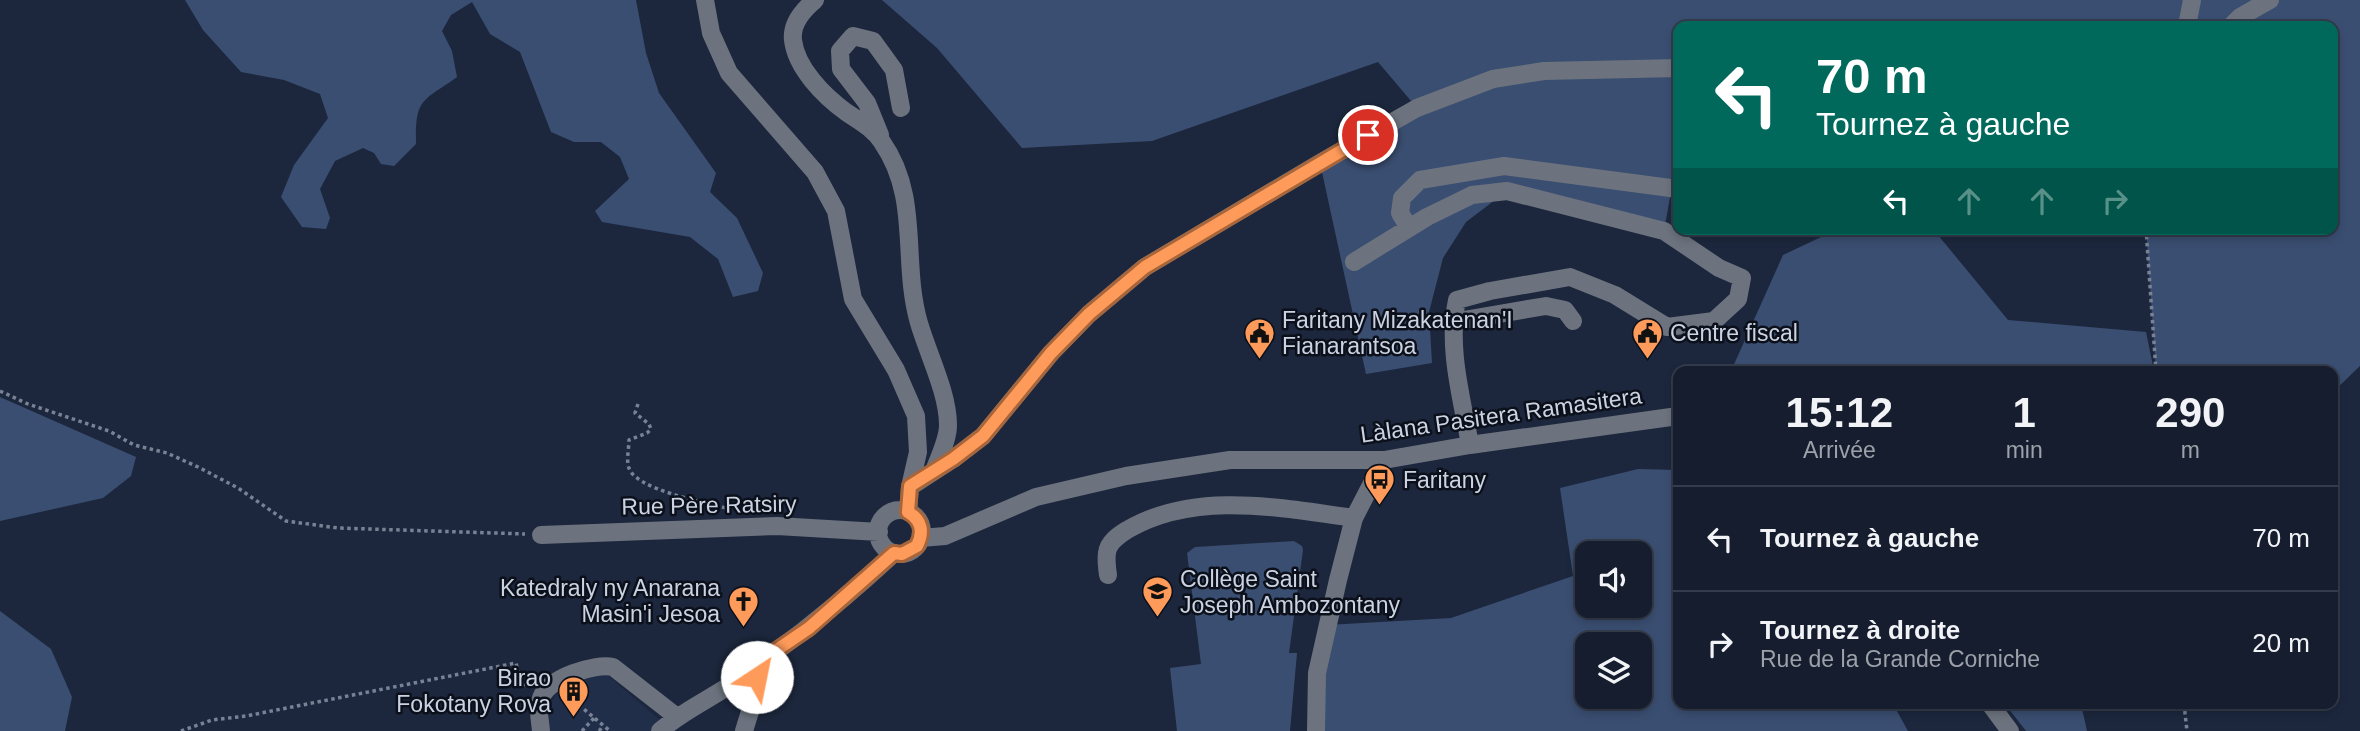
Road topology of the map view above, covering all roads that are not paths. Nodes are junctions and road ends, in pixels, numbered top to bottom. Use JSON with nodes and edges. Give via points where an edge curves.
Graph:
{"nodes":[{"id":1,"x":705,"y":0,"type":"edge"},
{"id":2,"x":815,"y":0,"type":"edge"},
{"id":3,"x":2192,"y":0,"type":"edge"},
{"id":4,"x":2270,"y":0,"type":"edge"},
{"id":5,"x":2188,"y":21,"type":"edge"},
{"id":6,"x":2236,"y":21,"type":"edge"},
{"id":7,"x":1673,"y":68,"type":"edge"},
{"id":8,"x":901,"y":108,"type":"dead end"},
{"id":9,"x":883,"y":142,"type":"junction"},
{"id":10,"x":1673,"y":189,"type":"edge"},
{"id":11,"x":1409,"y":228,"type":"junction"},
{"id":12,"x":1353,"y":262,"type":"dead end"},
{"id":13,"x":1573,"y":321,"type":"dead end"},
{"id":14,"x":1452,"y":322,"type":"junction"},
{"id":15,"x":1673,"y":417,"type":"edge"},
{"id":16,"x":1470,"y":445,"type":"junction"},
{"id":17,"x":1384,"y":460,"type":"junction"},
{"id":18,"x":934,"y":471,"type":"junction"},
{"id":19,"x":910,"y":486,"type":"junction"},
{"id":20,"x":908,"y":512,"type":"junction"},
{"id":21,"x":1354,"y":518,"type":"junction"},
{"id":22,"x":879,"y":532,"type":"junction"},
{"id":23,"x":541,"y":535,"type":"road end"},
{"id":24,"x":921,"y":538,"type":"junction"},
{"id":25,"x":894,"y":553,"type":"junction"},
{"id":26,"x":1108,"y":575,"type":"dead end"},
{"id":27,"x":759,"y":662,"type":"junction"},
{"id":28,"x":1994,"y":709,"type":"edge"},
{"id":29,"x":677,"y":717,"type":"junction"},
{"id":30,"x":541,"y":731,"type":"edge"},
{"id":31,"x":660,"y":731,"type":"edge"},
{"id":32,"x":744,"y":731,"type":"edge"},
{"id":33,"x":1316,"y":731,"type":"edge"},
{"id":34,"x":2010,"y":731,"type":"edge"}],
"edges":[{"from":1,"to":19,"type":"street","via":[[711,33],[729,73],[815,172],[836,211],[853,299],[896,370],[916,416],[918,452]]},
{"from":2,"to":9,"type":"street","via":[[795,23],[793,40],[809,77]]},
{"from":3,"to":5,"type":"street"},
{"from":4,"to":6,"type":"street"},
{"from":7,"to":18,"type":"street","via":[[1544,71],[1493,79],[1417,108],[1145,267],[1051,353],[983,436]]},
{"from":8,"to":9,"type":"street","via":[[894,70],[873,41],[853,36],[840,51],[841,69],[867,103]]},
{"from":9,"to":18,"type":"street","via":[[901,182],[909,216],[909,272],[918,321],[948,426]]},
{"from":10,"to":11,"type":"street","via":[[1504,166],[1420,180],[1402,198],[1400,213]]},
{"from":11,"to":12,"type":"street"},
{"from":11,"to":14,"type":"street","via":[[1472,195],[1507,191],[1664,231],[1742,278],[1738,299],[1714,321],[1667,327],[1615,295],[1570,277],[1457,300]]},
{"from":13,"to":14,"type":"street","via":[[1565,310],[1546,306]]},
{"from":14,"to":16,"type":"street"},
{"from":15,"to":16,"type":"street","name":"Làlana Pasitera Ramasitera"},
{"from":16,"to":17,"type":"street","name":"Làlana Pasitera Ramasitera"},
{"from":17,"to":21,"type":"street"},
{"from":17,"to":24,"type":"street","name":"Làlana Pasitera Ramasitera","via":[[1230,460],[1126,476],[1036,497],[945,536]]},
{"from":18,"to":19,"type":"street"},
{"from":19,"to":20,"type":"street"},
{"from":20,"to":22,"type":"street","via":[[888,514]]},
{"from":20,"to":24,"type":"street","via":[[918,520]]},
{"from":21,"to":26,"type":"street","via":[[1223,505],[1166,514],[1144,520],[1116,537],[1107,551]]},
{"from":21,"to":33,"type":"street","via":[[1317,673]]},
{"from":22,"to":23,"type":"street","name":"Rue Père Ratsiry","via":[[783,526]]},
{"from":22,"to":25,"type":"street","via":[[881,543]]},
{"from":24,"to":25,"type":"street","via":[[911,551]]},
{"from":25,"to":27,"type":"street","via":[[809,628]]},
{"from":27,"to":29,"type":"street"},
{"from":27,"to":32,"type":"street"},
{"from":28,"to":34,"type":"street"},
{"from":29,"to":30,"type":"street","via":[[613,667],[602,665],[552,684],[541,696]]},
{"from":29,"to":31,"type":"street"}]}
